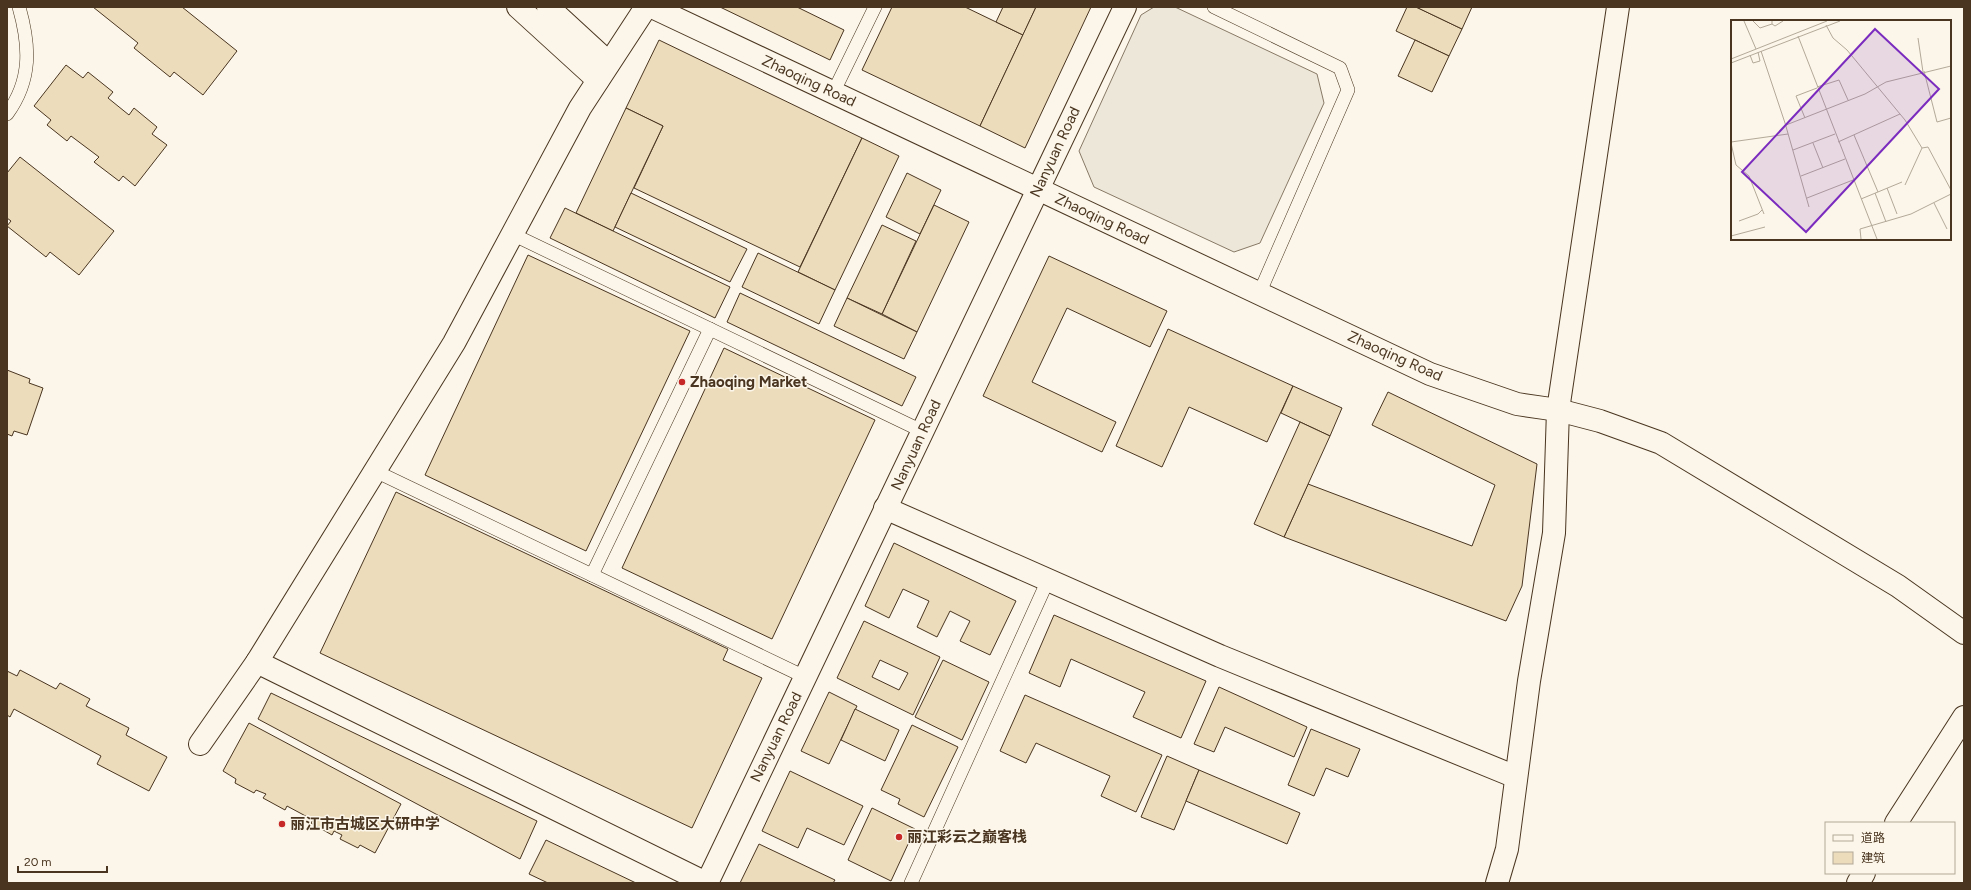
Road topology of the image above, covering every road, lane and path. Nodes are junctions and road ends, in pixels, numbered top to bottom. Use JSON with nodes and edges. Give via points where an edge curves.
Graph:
{"nodes":[{"id":1,"x":19,"y":7,"type":"edge"},
{"id":2,"x":518,"y":7,"type":"edge"},
{"id":3,"x":548,"y":7,"type":"edge"},
{"id":4,"x":646,"y":7,"type":"edge"},
{"id":5,"x":652,"y":7,"type":"edge"},
{"id":6,"x":875,"y":7,"type":"edge"},
{"id":7,"x":1125,"y":7,"type":"edge"},
{"id":8,"x":1214,"y":7,"type":"edge"},
{"id":9,"x":1618,"y":7,"type":"edge"},
{"id":10,"x":604,"y":71,"type":"junction"},
{"id":11,"x":833,"y":92,"type":"junction"},
{"id":12,"x":7,"y":114,"type":"edge"},
{"id":13,"x":1037,"y":189,"type":"junction"},
{"id":14,"x":512,"y":234,"type":"junction"},
{"id":15,"x":1260,"y":294,"type":"junction"},
{"id":16,"x":710,"y":329,"type":"junction"},
{"id":17,"x":1558,"y":410,"type":"junction"},
{"id":18,"x":922,"y":431,"type":"junction"},
{"id":19,"x":375,"y":470,"type":"junction"},
{"id":20,"x":885,"y":508,"type":"junction"},
{"id":21,"x":592,"y":575,"type":"junction"},
{"id":22,"x":1048,"y":580,"type":"junction"},
{"id":23,"x":1964,"y":633,"type":"edge"},
{"id":24,"x":257,"y":662,"type":"junction"},
{"id":25,"x":805,"y":678,"type":"junction"},
{"id":26,"x":1964,"y":717,"type":"edge"},
{"id":27,"x":200,"y":744,"type":"dead end"},
{"id":28,"x":1516,"y":777,"type":"junction"},
{"id":29,"x":1897,"y":822,"type":"edge"},
{"id":30,"x":1863,"y":874,"type":"edge"},
{"id":31,"x":706,"y":883,"type":"edge"},
{"id":32,"x":911,"y":883,"type":"edge"},
{"id":33,"x":1497,"y":883,"type":"edge"},
{"id":34,"x":1858,"y":883,"type":"edge"}],
"edges":[{"from":1,"to":12,"type":"lane","via":[[27,43],[27,62],[24,83],[16,102]]},
{"from":2,"to":10,"type":"street"},
{"from":3,"to":10,"type":"street"},
{"from":4,"to":10,"type":"street"},
{"from":5,"to":11,"type":"street","name":"Zhaoqing Road"},
{"from":6,"to":11,"type":"lane"},
{"from":7,"to":13,"type":"street","name":"Nanyuan Road"},
{"from":8,"to":15,"type":"lane","via":[[1340,68],[1348,90]]},
{"from":9,"to":17,"type":"street"},
{"from":10,"to":14,"type":"street","via":[[580,108]]},
{"from":11,"to":13,"type":"street","name":"Zhaoqing Road"},
{"from":13,"to":15,"type":"street","name":"Zhaoqing Road"},
{"from":13,"to":18,"type":"street","name":"Nanyuan Road"},
{"from":14,"to":16,"type":"lane"},
{"from":14,"to":19,"type":"street","via":[[454,343]]},
{"from":15,"to":17,"type":"street","name":"Zhaoqing Road","via":[[1430,374],[1517,404]]},
{"from":16,"to":18,"type":"lane"},
{"from":16,"to":21,"type":"lane"},
{"from":17,"to":23,"type":"street","name":"Zhaoqing Road","via":[[1600,421],[1660,443],[1898,586]]},
{"from":17,"to":28,"type":"street","via":[[1554,532],[1529,680]]},
{"from":18,"to":20,"type":"street","name":"Nanyuan Road"},
{"from":19,"to":21,"type":"lane"},
{"from":19,"to":24,"type":"street"},
{"from":20,"to":22,"type":"street"},
{"from":20,"to":25,"type":"street","name":"Nanyuan Road"},
{"from":21,"to":25,"type":"lane"},
{"from":22,"to":28,"type":"street","via":[[1220,656]]},
{"from":22,"to":32,"type":"lane"},
{"from":24,"to":27,"type":"street"},
{"from":24,"to":31,"type":"street"},
{"from":25,"to":31,"type":"street","name":"Nanyuan Road"},
{"from":26,"to":29,"type":"street"},
{"from":28,"to":33,"type":"street","via":[[1507,848]]},
{"from":30,"to":34,"type":"street"}]}
